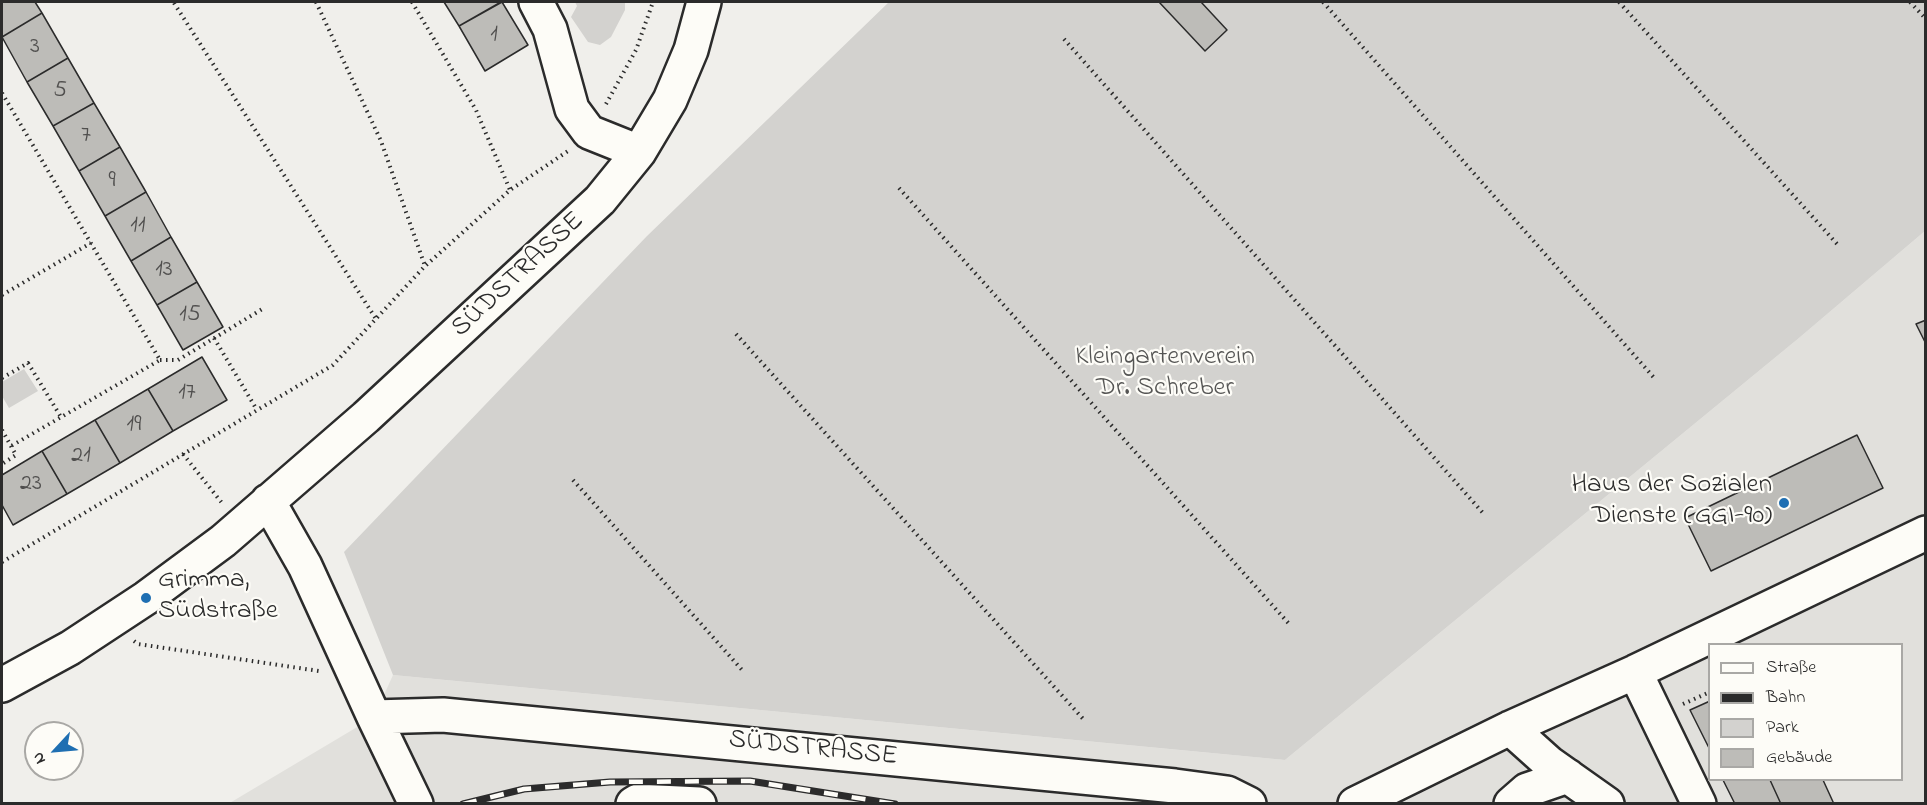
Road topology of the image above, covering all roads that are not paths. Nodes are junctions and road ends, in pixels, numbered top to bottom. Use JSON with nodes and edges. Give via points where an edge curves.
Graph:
{"nodes":[{"id":1,"x":536,"y":2,"type":"edge"},
{"id":2,"x":704,"y":2,"type":"edge"},
{"id":3,"x":639,"y":152,"type":"junction"},
{"id":4,"x":268,"y":501,"type":"junction"},
{"id":5,"x":1926,"y":533,"type":"edge"},
{"id":6,"x":1736,"y":635,"type":"edge"},
{"id":7,"x":1714,"y":643,"type":"edge"},
{"id":8,"x":1708,"y":645,"type":"edge"},
{"id":9,"x":1635,"y":672,"type":"junction"},
{"id":10,"x":2,"y":685,"type":"edge"},
{"id":11,"x":374,"y":717,"type":"junction"},
{"id":12,"x":1510,"y":728,"type":"junction"},
{"id":13,"x":1570,"y":788,"type":"edge"},
{"id":14,"x":416,"y":804,"type":"edge"},
{"id":15,"x":633,"y":804,"type":"edge"},
{"id":16,"x":699,"y":804,"type":"edge"},
{"id":17,"x":1248,"y":804,"type":"edge"},
{"id":18,"x":1355,"y":804,"type":"edge"},
{"id":19,"x":1511,"y":804,"type":"edge"},
{"id":20,"x":1607,"y":804,"type":"edge"},
{"id":21,"x":1699,"y":804,"type":"edge"}],
"edges":[{"from":1,"to":3,"type":"street","via":[[550,29],[572,109],[589,132]]},
{"from":2,"to":3,"type":"street","name":"SÜDSTRASSE","via":[[691,50],[670,100]]},
{"from":3,"to":4,"type":"street","name":"SÜDSTRASSE","via":[[591,208],[366,417]]},
{"from":4,"to":10,"type":"street","name":"SÜDSTRASSE","via":[[186,569],[70,648]]},
{"from":4,"to":11,"type":"street","via":[[305,566]]},
{"from":5,"to":6,"type":"street"},
{"from":6,"to":7,"type":"street"},
{"from":8,"to":9,"type":"street"},
{"from":9,"to":12,"type":"street"},
{"from":9,"to":21,"type":"street"},
{"from":11,"to":14,"type":"street"},
{"from":11,"to":17,"type":"street","name":"SÜDSTRASSE","via":[[443,715],[1175,786],[1227,793]]},
{"from":12,"to":13,"type":"street"},
{"from":12,"to":18,"type":"street"},
{"from":13,"to":19,"type":"street","via":[[1527,790]]},
{"from":13,"to":20,"type":"street"},
{"from":15,"to":16,"type":"street"}]}
